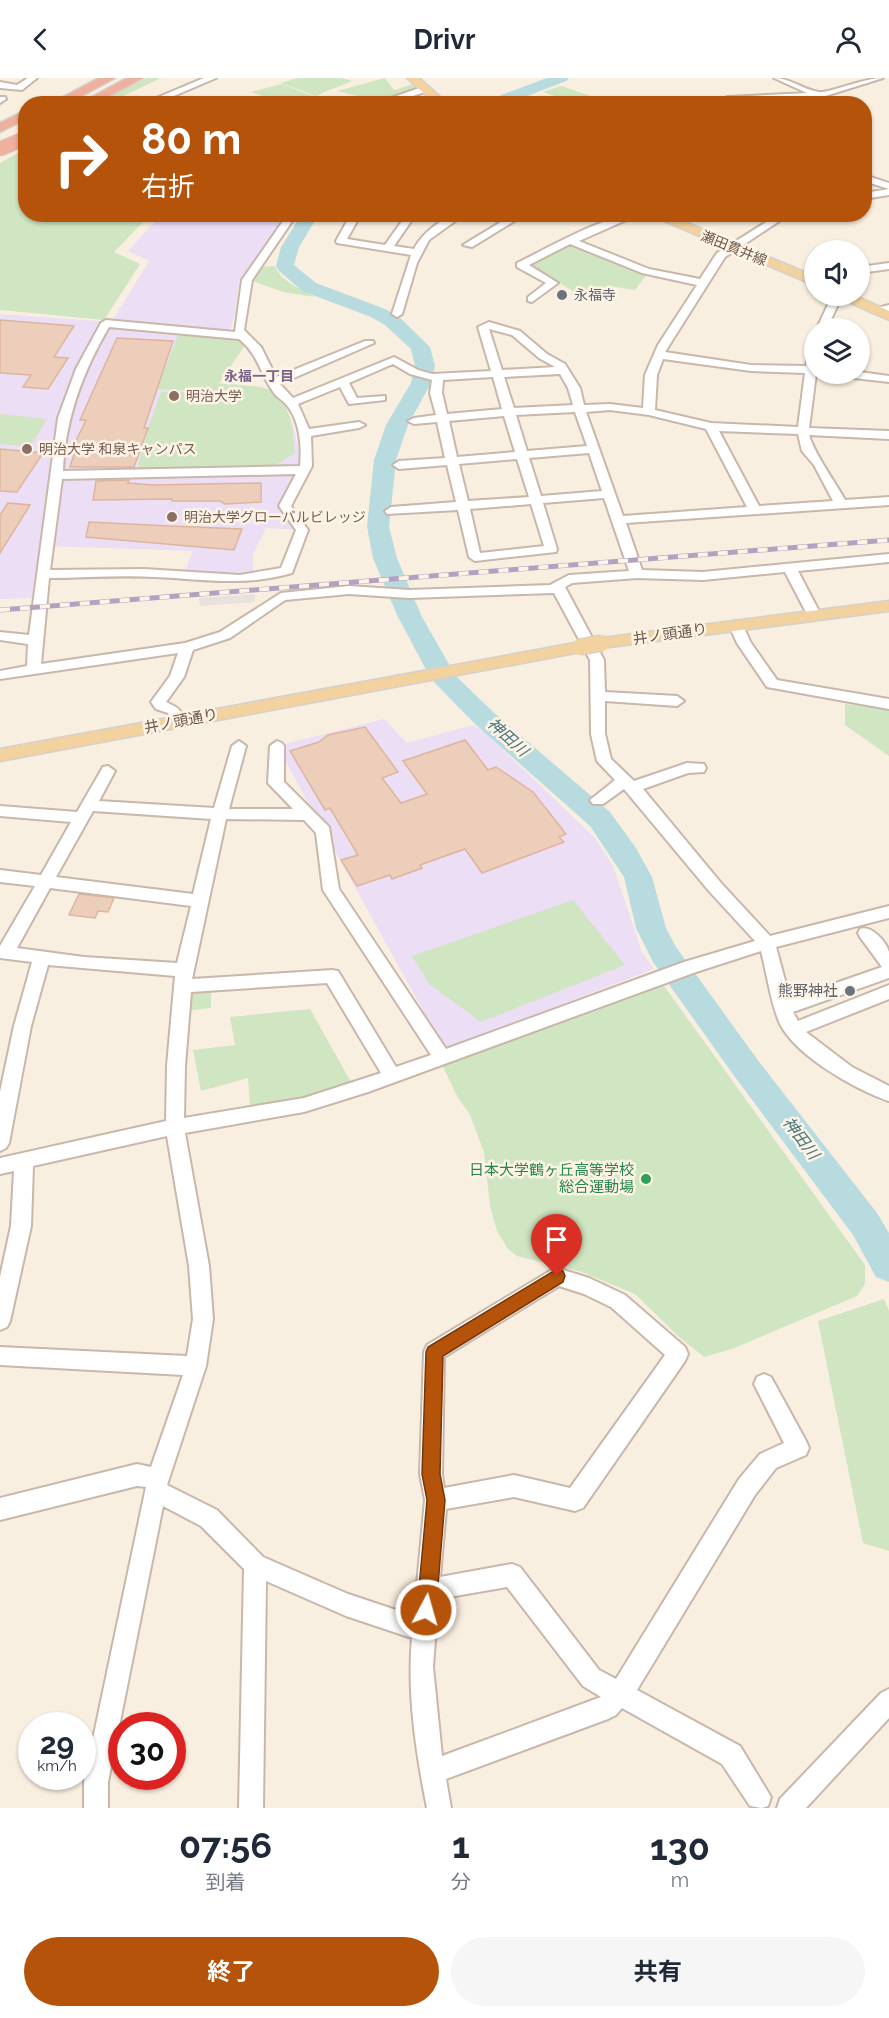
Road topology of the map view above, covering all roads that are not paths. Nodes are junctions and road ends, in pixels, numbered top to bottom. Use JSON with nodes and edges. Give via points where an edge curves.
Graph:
{"nodes":[{"id":1,"x":33,"y":78,"type":"edge"},
{"id":2,"x":99,"y":78,"type":"edge"},
{"id":3,"x":109,"y":78,"type":"edge"},
{"id":4,"x":124,"y":78,"type":"edge"},
{"id":5,"x":137,"y":78,"type":"edge"},
{"id":6,"x":152,"y":78,"type":"edge"},
{"id":7,"x":212,"y":78,"type":"edge"},
{"id":8,"x":778,"y":78,"type":"edge"},
{"id":9,"x":879,"y":78,"type":"edge"},
{"id":10,"x":421,"y":83,"type":"edge"},
{"id":11,"x":0,"y":85,"type":"edge"},
{"id":12,"x":819,"y":95,"type":"junction"},
{"id":13,"x":62,"y":96,"type":"edge"},
{"id":14,"x":72,"y":96,"type":"edge"},
{"id":15,"x":88,"y":96,"type":"edge"},
{"id":16,"x":102,"y":96,"type":"edge"},
{"id":17,"x":122,"y":96,"type":"edge"},
{"id":18,"x":166,"y":96,"type":"edge"},
{"id":19,"x":394,"y":96,"type":"edge"},
{"id":20,"x":435,"y":96,"type":"edge"},
{"id":21,"x":798,"y":96,"type":"edge"},
{"id":22,"x":18,"y":120,"type":"edge"},
{"id":23,"x":1,"y":127,"type":"edge"},
{"id":24,"x":18,"y":131,"type":"edge"},
{"id":25,"x":0,"y":140,"type":"edge"},
{"id":26,"x":18,"y":140,"type":"edge"},
{"id":27,"x":0,"y":149,"type":"edge"},
{"id":28,"x":872,"y":181,"type":"edge"},
{"id":29,"x":889,"y":186,"type":"edge"},
{"id":30,"x":889,"y":192,"type":"edge"},
{"id":31,"x":872,"y":195,"type":"edge"},
{"id":32,"x":287,"y":222,"type":"edge"},
{"id":33,"x":351,"y":222,"type":"edge"},
{"id":34,"x":406,"y":222,"type":"edge"},
{"id":35,"x":449,"y":222,"type":"edge"},
{"id":36,"x":508,"y":222,"type":"edge"},
{"id":37,"x":617,"y":222,"type":"edge"},
{"id":38,"x":673,"y":222,"type":"edge"},
{"id":39,"x":773,"y":222,"type":"edge"},
{"id":40,"x":571,"y":241,"type":"junction"},
{"id":41,"x":468,"y":245,"type":"dead end"},
{"id":42,"x":731,"y":247,"type":"junction"},
{"id":43,"x":387,"y":249,"type":"junction"},
{"id":44,"x":418,"y":253,"type":"junction"},
{"id":45,"x":889,"y":266,"type":"edge"},
{"id":46,"x":870,"y":269,"type":"edge"},
{"id":47,"x":804,"y":275,"type":"edge"},
{"id":48,"x":704,"y":283,"type":"junction"},
{"id":49,"x":532,"y":299,"type":"dead end"},
{"id":50,"x":882,"y":309,"type":"edge"},
{"id":51,"x":397,"y":314,"type":"dead end"},
{"id":52,"x":889,"y":316,"type":"edge"},
{"id":53,"x":242,"y":336,"type":"junction"},
{"id":54,"x":369,"y":343,"type":"dead end"},
{"id":55,"x":660,"y":355,"type":"junction"},
{"id":56,"x":804,"y":369,"type":"edge"},
{"id":57,"x":563,"y":370,"type":"junction"},
{"id":58,"x":497,"y":374,"type":"junction"},
{"id":59,"x":435,"y":377,"type":"junction"},
{"id":60,"x":870,"y":377,"type":"edge"},
{"id":61,"x":889,"y":379,"type":"edge"},
{"id":62,"x":273,"y":382,"type":"junction"},
{"id":63,"x":343,"y":382,"type":"junction"},
{"id":64,"x":810,"y":384,"type":"edge"},
{"id":65,"x":381,"y":398,"type":"dead end"},
{"id":66,"x":292,"y":403,"type":"junction"},
{"id":67,"x":579,"y":407,"type":"junction"},
{"id":68,"x":509,"y":412,"type":"junction"},
{"id":69,"x":650,"y":412,"type":"junction"},
{"id":70,"x":442,"y":418,"type":"junction"},
{"id":71,"x":414,"y":421,"type":"dead end"},
{"id":72,"x":359,"y":425,"type":"dead end"},
{"id":73,"x":711,"y":427,"type":"junction"},
{"id":74,"x":304,"y":433,"type":"junction"},
{"id":75,"x":803,"y":433,"type":"junction"},
{"id":76,"x":889,"y":435,"type":"edge"},
{"id":77,"x":594,"y":449,"type":"junction"},
{"id":78,"x":522,"y":454,"type":"junction"},
{"id":79,"x":452,"y":460,"type":"junction"},
{"id":80,"x":399,"y":465,"type":"dead end"},
{"id":81,"x":304,"y":470,"type":"junction"},
{"id":82,"x":57,"y":475,"type":"junction"},
{"id":83,"x":609,"y":494,"type":"junction"},
{"id":84,"x":536,"y":500,"type":"junction"},
{"id":85,"x":889,"y":501,"type":"edge"},
{"id":86,"x":841,"y":505,"type":"junction"},
{"id":87,"x":464,"y":506,"type":"junction"},
{"id":88,"x":391,"y":511,"type":"dead end"},
{"id":89,"x":755,"y":511,"type":"junction"},
{"id":90,"x":619,"y":520,"type":"junction"},
{"id":91,"x":889,"y":558,"type":"edge"},
{"id":92,"x":790,"y":568,"type":"junction"},
{"id":93,"x":43,"y":574,"type":"junction"},
{"id":94,"x":637,"y":574,"type":"junction"},
{"id":95,"x":558,"y":587,"type":"junction"},
{"id":96,"x":889,"y":606,"type":"edge"},
{"id":97,"x":814,"y":615,"type":"junction"},
{"id":98,"x":736,"y":625,"type":"junction"},
{"id":99,"x":0,"y":636,"type":"edge"},
{"id":100,"x":34,"y":640,"type":"junction"},
{"id":101,"x":187,"y":647,"type":"junction"},
{"id":102,"x":34,"y":671,"type":"junction"},
{"id":103,"x":1,"y":677,"type":"edge"},
{"id":104,"x":597,"y":696,"type":"junction"},
{"id":105,"x":677,"y":701,"type":"dead end"},
{"id":106,"x":889,"y":704,"type":"edge"},
{"id":107,"x":177,"y":722,"type":"junction"},
{"id":108,"x":239,"y":746,"type":"dead end"},
{"id":109,"x":277,"y":746,"type":"dead end"},
{"id":110,"x":0,"y":755,"type":"edge"},
{"id":111,"x":699,"y":768,"type":"dead end"},
{"id":112,"x":108,"y":771,"type":"dead end"},
{"id":113,"x":629,"y":784,"type":"junction"},
{"id":114,"x":598,"y":800,"type":"dead end"},
{"id":115,"x":0,"y":811,"type":"edge"},
{"id":116,"x":86,"y":812,"type":"junction"},
{"id":117,"x":220,"y":814,"type":"junction"},
{"id":118,"x":308,"y":815,"type":"junction"},
{"id":119,"x":0,"y":876,"type":"edge"},
{"id":120,"x":48,"y":881,"type":"junction"},
{"id":121,"x":200,"y":901,"type":"junction"},
{"id":122,"x":889,"y":912,"type":"edge"},
{"id":123,"x":866,"y":933,"type":"dead end"},
{"id":124,"x":767,"y":943,"type":"junction"},
{"id":125,"x":3,"y":952,"type":"edge"},
{"id":126,"x":42,"y":957,"type":"junction"},
{"id":127,"x":889,"y":963,"type":"edge"},
{"id":128,"x":889,"y":971,"type":"edge"},
{"id":129,"x":183,"y":978,"type":"junction"},
{"id":130,"x":889,"y":992,"type":"edge"},
{"id":131,"x":811,"y":999,"type":"junction"},
{"id":132,"x":785,"y":1008,"type":"junction"},
{"id":133,"x":831,"y":1015,"type":"junction"},
{"id":134,"x":794,"y":1030,"type":"junction"},
{"id":135,"x":441,"y":1056,"type":"junction"},
{"id":136,"x":391,"y":1075,"type":"junction"},
{"id":137,"x":889,"y":1094,"type":"edge"},
{"id":138,"x":175,"y":1127,"type":"junction"},
{"id":139,"x":0,"y":1143,"type":"edge"},
{"id":140,"x":24,"y":1160,"type":"junction"},
{"id":141,"x":0,"y":1166,"type":"edge"},
{"id":142,"x":0,"y":1321,"type":"edge"},
{"id":143,"x":0,"y":1356,"type":"edge"},
{"id":144,"x":195,"y":1366,"type":"junction"},
{"id":145,"x":764,"y":1384,"type":"dead end"},
{"id":146,"x":157,"y":1485,"type":"junction"},
{"id":147,"x":436,"y":1500,"type":"junction"},
{"id":148,"x":0,"y":1509,"type":"edge"},
{"id":149,"x":255,"y":1565,"type":"junction"},
{"id":150,"x":428,"y":1590,"type":"junction"},
{"id":151,"x":424,"y":1631,"type":"junction"},
{"id":152,"x":618,"y":1695,"type":"junction"},
{"id":153,"x":889,"y":1701,"type":"edge"},
{"id":154,"x":432,"y":1772,"type":"junction"},
{"id":155,"x":759,"y":1797,"type":"dead end"},
{"id":156,"x":96,"y":1808,"type":"edge"},
{"id":157,"x":251,"y":1808,"type":"edge"},
{"id":158,"x":439,"y":1808,"type":"edge"},
{"id":159,"x":789,"y":1808,"type":"edge"}],
"edges":[{"from":1,"to":11,"type":"street","via":[[19,88]]},
{"from":2,"to":13,"type":"highway"},
{"from":3,"to":14,"type":"highway"},
{"from":4,"to":15,"type":"highway"},
{"from":5,"to":16,"type":"highway"},
{"from":6,"to":17,"type":"highway"},
{"from":7,"to":18,"type":"street"},
{"from":8,"to":12,"type":"street"},
{"from":9,"to":12,"type":"street"},
{"from":10,"to":19,"type":"street"},
{"from":10,"to":20,"type":"main road"},
{"from":12,"to":21,"type":"street"},
{"from":22,"to":23,"type":"highway"},
{"from":24,"to":25,"type":"highway"},
{"from":26,"to":27,"type":"highway","bridge":true},
{"from":28,"to":29,"type":"street"},
{"from":30,"to":31,"type":"street"},
{"from":32,"to":53,"type":"street","via":[[247,280],[239,330]]},
{"from":33,"to":43,"type":"street","via":[[340,241]]},
{"from":34,"to":43,"type":"street"},
{"from":35,"to":44,"type":"street","via":[[425,238]]},
{"from":36,"to":41,"type":"street"},
{"from":37,"to":40,"type":"street"},
{"from":38,"to":42,"type":"main road","name":"瀬田貫井線"},
{"from":39,"to":42,"type":"street"},
{"from":40,"to":48,"type":"street","via":[[646,271]]},
{"from":40,"to":49,"type":"street","via":[[521,265],[553,283]]},
{"from":42,"to":47,"type":"main road","name":"瀬田貫井線"},
{"from":42,"to":48,"type":"street","via":[[721,255]]},
{"from":43,"to":44,"type":"street"},
{"from":44,"to":51,"type":"street"},
{"from":45,"to":46,"type":"street"},
{"from":48,"to":55,"type":"street"},
{"from":50,"to":52,"type":"main road"},
{"from":53,"to":62,"type":"street","via":[[256,347]]},
{"from":53,"to":82,"type":"street","via":[[106,323],[67,404]]},
{"from":54,"to":62,"type":"street"},
{"from":55,"to":56,"type":"street","via":[[751,368]]},
{"from":55,"to":69,"type":"street","via":[[651,375],[655,383]]},
{"from":57,"to":58,"type":"street"},
{"from":57,"to":58,"type":"street","via":[[516,333],[483,327]]},
{"from":57,"to":67,"type":"street"},
{"from":58,"to":59,"type":"street"},
{"from":58,"to":68,"type":"street"},
{"from":59,"to":63,"type":"street","via":[[394,360]]},
{"from":59,"to":70,"type":"street"},
{"from":60,"to":61,"type":"street"},
{"from":62,"to":66,"type":"street"},
{"from":63,"to":65,"type":"street","via":[[353,402]]},
{"from":63,"to":66,"type":"street"},
{"from":64,"to":75,"type":"street"},
{"from":66,"to":74,"type":"street"},
{"from":67,"to":68,"type":"street"},
{"from":67,"to":69,"type":"street"},
{"from":67,"to":77,"type":"street"},
{"from":68,"to":70,"type":"street"},
{"from":68,"to":78,"type":"street"},
{"from":69,"to":73,"type":"street"},
{"from":70,"to":71,"type":"street"},
{"from":70,"to":79,"type":"street"},
{"from":72,"to":74,"type":"street"},
{"from":73,"to":75,"type":"street"},
{"from":73,"to":89,"type":"street"},
{"from":74,"to":81,"type":"street"},
{"from":75,"to":76,"type":"street"},
{"from":75,"to":86,"type":"street","via":[[808,451]]},
{"from":77,"to":78,"type":"street"},
{"from":77,"to":83,"type":"street"},
{"from":78,"to":79,"type":"street"},
{"from":78,"to":84,"type":"street"},
{"from":79,"to":80,"type":"street"},
{"from":79,"to":87,"type":"street"},
{"from":81,"to":82,"type":"street"},
{"from":81,"to":93,"type":"street","via":[[285,506],[302,530],[287,570],[223,578],[157,573]]},
{"from":82,"to":93,"type":"street"},
{"from":83,"to":84,"type":"street"},
{"from":83,"to":90,"type":"street"},
{"from":84,"to":87,"type":"street"},
{"from":84,"to":87,"type":"street","via":[[551,549],[475,557]]},
{"from":85,"to":86,"type":"street"},
{"from":86,"to":89,"type":"street"},
{"from":87,"to":88,"type":"street"},
{"from":89,"to":90,"type":"street"},
{"from":90,"to":94,"type":"street"},
{"from":91,"to":92,"type":"street"},
{"from":92,"to":94,"type":"street","via":[[703,576]]},
{"from":92,"to":97,"type":"street"},
{"from":93,"to":100,"type":"street"},
{"from":94,"to":95,"type":"street","via":[[569,579]]},
{"from":95,"to":101,"type":"street","via":[[409,594],[349,590],[281,597],[225,635]]},
{"from":95,"to":104,"type":"street","via":[[597,660]]},
{"from":96,"to":97,"type":"main road","name":"井ノ頭通り"},
{"from":97,"to":98,"type":"main road","name":"井ノ頭通り"},
{"from":98,"to":106,"type":"street","via":[[772,684]]},
{"from":98,"to":107,"type":"main road","name":"井ノ頭通り","bridge":true,"via":[[602,643]]},
{"from":99,"to":100,"type":"street"},
{"from":100,"to":102,"type":"street"},
{"from":101,"to":102,"type":"street"},
{"from":101,"to":107,"type":"street","via":[[177,677],[158,702],[174,710]]},
{"from":102,"to":103,"type":"street"},
{"from":104,"to":105,"type":"street"},
{"from":104,"to":113,"type":"street","via":[[598,734],[604,761]]},
{"from":107,"to":110,"type":"main road","name":"井ノ頭通り"},
{"from":108,"to":117,"type":"street"},
{"from":109,"to":118,"type":"street","via":[[276,783]]},
{"from":111,"to":113,"type":"street"},
{"from":112,"to":116,"type":"street"},
{"from":113,"to":114,"type":"street"},
{"from":113,"to":124,"type":"street"},
{"from":115,"to":116,"type":"street"},
{"from":116,"to":117,"type":"street"},
{"from":116,"to":120,"type":"street"},
{"from":117,"to":118,"type":"street"},
{"from":117,"to":121,"type":"street"},
{"from":118,"to":135,"type":"street","via":[[324,831],[331,890]]},
{"from":119,"to":120,"type":"street"},
{"from":120,"to":121,"type":"street"},
{"from":120,"to":125,"type":"street"},
{"from":121,"to":129,"type":"street"},
{"from":122,"to":124,"type":"street"},
{"from":123,"to":127,"type":"street"},
{"from":124,"to":132,"type":"street"},
{"from":124,"to":135,"type":"street","via":[[685,968]]},
{"from":125,"to":126,"type":"street"},
{"from":126,"to":129,"type":"street"},
{"from":126,"to":139,"type":"street","via":[[21,1030]]},
{"from":128,"to":131,"type":"street"},
{"from":129,"to":136,"type":"street","via":[[332,976]]},
{"from":129,"to":138,"type":"street"},
{"from":130,"to":133,"type":"street"},
{"from":131,"to":132,"type":"street"},
{"from":131,"to":133,"type":"street"},
{"from":132,"to":134,"type":"street"},
{"from":133,"to":134,"type":"street"},
{"from":134,"to":137,"type":"street","via":[[846,1072]]},
{"from":135,"to":136,"type":"street"},
{"from":136,"to":138,"type":"street","via":[[304,1105]]},
{"from":138,"to":140,"type":"street"},
{"from":138,"to":144,"type":"street","via":[[199,1266],[203,1319]]},
{"from":140,"to":141,"type":"street"},
{"from":140,"to":142,"type":"street","via":[[21,1226]]},
{"from":143,"to":144,"type":"street"},
{"from":144,"to":146,"type":"street"},
{"from":145,"to":152,"type":"street","via":[[798,1448],[768,1461],[747,1487]]},
{"from":146,"to":148,"type":"street","via":[[137,1474]]},
{"from":146,"to":149,"type":"street","via":[[209,1518]]},
{"from":146,"to":156,"type":"street","via":[[96,1782]]},
{"from":147,"to":147,"type":"street","via":[[431,1474],[434,1352],[557,1276],[618,1301],[678,1354],[575,1500],[514,1486]]},
{"from":147,"to":150,"type":"street"},
{"from":149,"to":151,"type":"street","via":[[346,1605]]},
{"from":149,"to":157,"type":"street"},
{"from":150,"to":151,"type":"street"},
{"from":150,"to":152,"type":"street","via":[[512,1575],[591,1678]]},
{"from":151,"to":154,"type":"street","via":[[421,1667]]},
{"from":152,"to":154,"type":"street","via":[[608,1707]]},
{"from":152,"to":155,"type":"street","via":[[731,1755]]},
{"from":153,"to":159,"type":"street"},
{"from":154,"to":158,"type":"street"}]}
